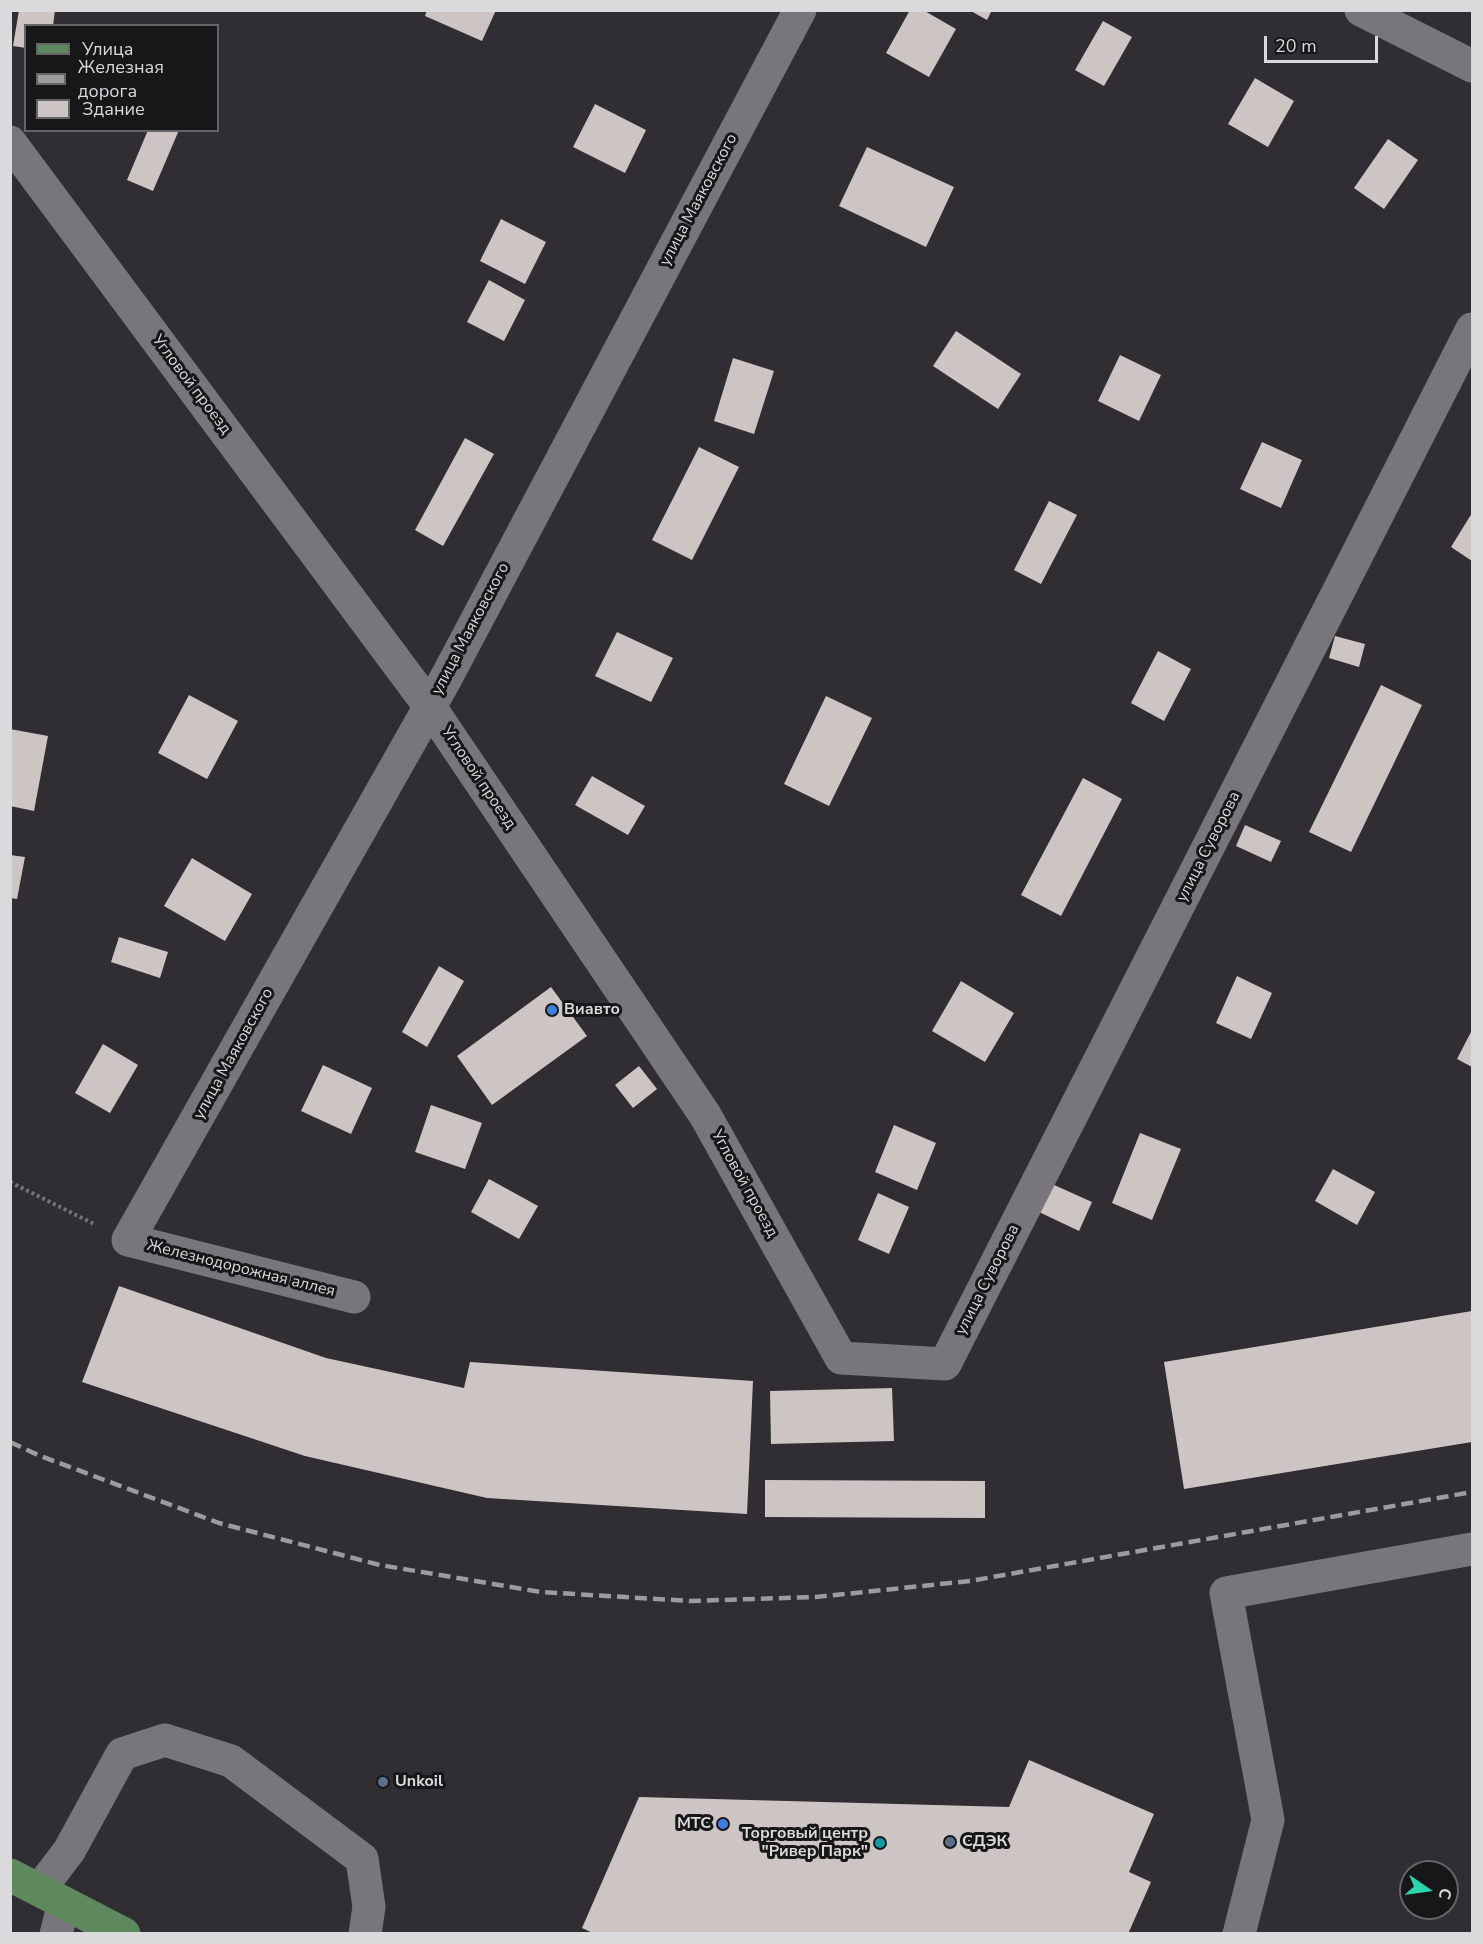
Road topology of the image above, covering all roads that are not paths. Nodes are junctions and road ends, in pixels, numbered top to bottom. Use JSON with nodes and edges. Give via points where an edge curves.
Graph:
{"nodes":[{"id":1,"x":800,"y":10,"type":"edge"},
{"id":2,"x":1361,"y":10,"type":"edge"},
{"id":3,"x":1473,"y":66,"type":"edge"},
{"id":4,"x":10,"y":142,"type":"edge"},
{"id":5,"x":1473,"y":329,"type":"edge"},
{"id":6,"x":430,"y":707,"type":"junction"},
{"id":7,"x":128,"y":1240,"type":"joint"},
{"id":8,"x":354,"y":1298,"type":"dead end"},
{"id":9,"x":945,"y":1364,"type":"joint"},
{"id":10,"x":1473,"y":1549,"type":"edge"},
{"id":11,"x":42,"y":1900,"type":"edge"},
{"id":12,"x":124,"y":1934,"type":"edge"},
{"id":13,"x":364,"y":1934,"type":"edge"},
{"id":14,"x":1239,"y":1934,"type":"edge"}],
"edges":[{"from":1,"to":6,"type":"street","name":"улица Маяковского"},
{"from":2,"to":3,"type":"street"},
{"from":4,"to":6,"type":"street","name":"Угловой проезд"},
{"from":5,"to":9,"type":"street","name":"улица Суворова"},
{"from":6,"to":7,"type":"street","name":"улица Маяковского"},
{"from":6,"to":9,"type":"street","name":"Угловой проезд","via":[[705,1115],[841,1358]]},
{"from":7,"to":8,"type":"street","name":"Железнодорожная аллея"},
{"from":10,"to":14,"type":"street","via":[[1226,1593],[1268,1820]]},
{"from":11,"to":12,"type":"main road"},
{"from":11,"to":13,"type":"street","via":[[122,1754],[165,1740],[231,1761],[362,1859],[369,1907]]}]}
